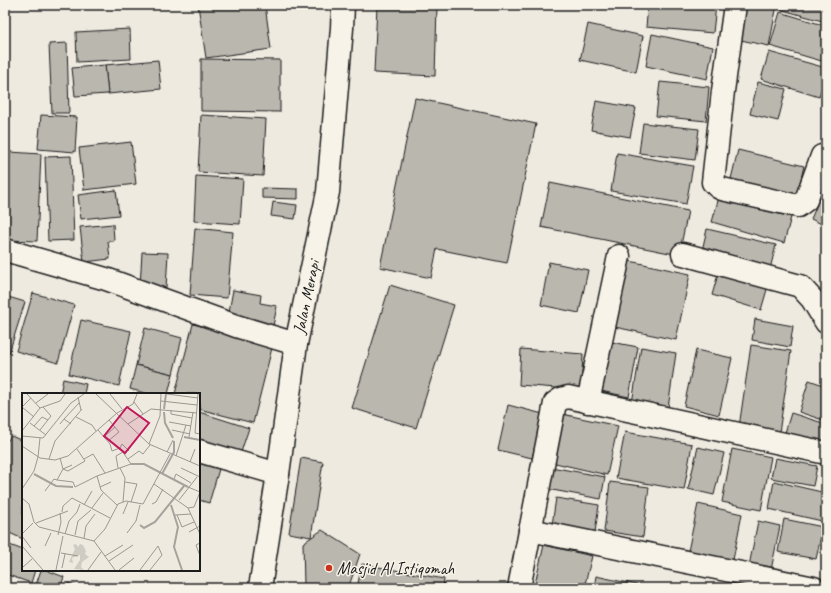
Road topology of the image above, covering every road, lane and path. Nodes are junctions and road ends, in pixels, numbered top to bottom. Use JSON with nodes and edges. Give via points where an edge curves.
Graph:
{"nodes":[{"id":1,"x":343,"y":5,"type":"edge"},
{"id":2,"x":735,"y":5,"type":"edge"},
{"id":3,"x":825,"y":153,"type":"edge"},
{"id":4,"x":5,"y":250,"type":"edge"},
{"id":5,"x":683,"y":254,"type":"dead end"},
{"id":6,"x":619,"y":256,"type":"dead end"},
{"id":7,"x":826,"y":322,"type":"edge"},
{"id":8,"x":296,"y":344,"type":"junction"},
{"id":9,"x":588,"y":402,"type":"junction"},
{"id":10,"x":200,"y":451,"type":"edge"},
{"id":11,"x":826,"y":453,"type":"edge"},
{"id":12,"x":278,"y":474,"type":"junction"},
{"id":13,"x":530,"y":530,"type":"junction"},
{"id":14,"x":260,"y":588,"type":"edge"},
{"id":15,"x":519,"y":588,"type":"edge"},
{"id":16,"x":814,"y":588,"type":"edge"}],
"edges":[{"from":1,"to":8,"type":"street","name":"Jalan Merapi","via":[[328,192]]},
{"from":2,"to":3,"type":"street","via":[[713,182],[722,189],[798,206],[806,200]]},
{"from":4,"to":8,"type":"street","via":[[106,279],[236,326]]},
{"from":5,"to":7,"type":"street","via":[[800,286],[812,299]]},
{"from":6,"to":9,"type":"street"},
{"from":8,"to":12,"type":"street","name":"Jalan Merapi"},
{"from":9,"to":11,"type":"street"},
{"from":9,"to":13,"type":"street","via":[[568,397],[561,398],[555,403]]},
{"from":10,"to":12,"type":"street"},
{"from":12,"to":14,"type":"street","name":"Jalan Merapi"},
{"from":13,"to":15,"type":"street"},
{"from":13,"to":16,"type":"street"}]}
